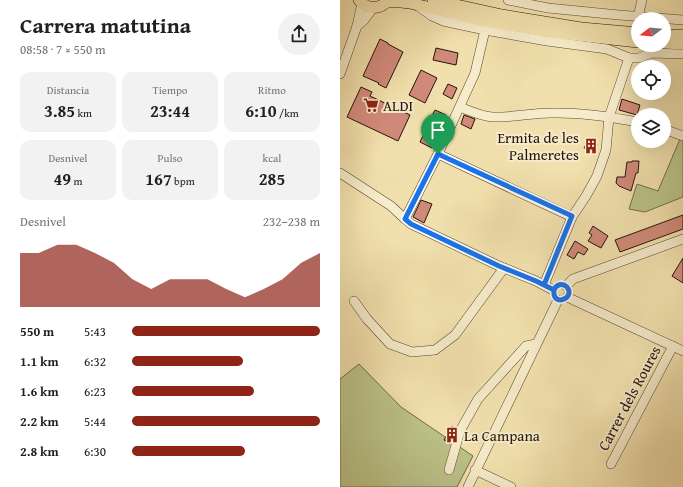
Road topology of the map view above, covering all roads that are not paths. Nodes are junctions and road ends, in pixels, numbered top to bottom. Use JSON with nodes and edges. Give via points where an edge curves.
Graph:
{"nodes":[{"id":1,"x":437,"y":0,"type":"edge"},
{"id":2,"x":508,"y":0,"type":"edge"},
{"id":3,"x":642,"y":0,"type":"edge"},
{"id":4,"x":361,"y":1,"type":"edge"},
{"id":5,"x":387,"y":1,"type":"edge"},
{"id":6,"x":415,"y":4,"type":"junction"},
{"id":7,"x":551,"y":4,"type":"edge"},
{"id":8,"x":372,"y":8,"type":"junction"},
{"id":9,"x":639,"y":12,"type":"edge"},
{"id":10,"x":631,"y":15,"type":"edge"},
{"id":11,"x":671,"y":19,"type":"edge"},
{"id":12,"x":683,"y":20,"type":"edge"},
{"id":13,"x":357,"y":26,"type":"junction"},
{"id":14,"x":485,"y":30,"type":"junction"},
{"id":15,"x":631,"y":32,"type":"edge"},
{"id":16,"x":671,"y":34,"type":"edge"},
{"id":17,"x":683,"y":35,"type":"edge"},
{"id":18,"x":631,"y":41,"type":"edge"},
{"id":19,"x":671,"y":43,"type":"edge"},
{"id":20,"x":683,"y":44,"type":"edge"},
{"id":21,"x":683,"y":54,"type":"edge"},
{"id":22,"x":629,"y":58,"type":"junction"},
{"id":23,"x":340,"y":74,"type":"edge"},
{"id":24,"x":460,"y":107,"type":"junction"},
{"id":25,"x":609,"y":117,"type":"junction"},
{"id":26,"x":631,"y":121,"type":"edge"},
{"id":27,"x":671,"y":132,"type":"edge"},
{"id":28,"x":683,"y":136,"type":"edge"},
{"id":29,"x":438,"y":154,"type":"junction"},
{"id":30,"x":340,"y":173,"type":"edge"},
{"id":31,"x":572,"y":216,"type":"junction"},
{"id":32,"x":405,"y":219,"type":"junction"},
{"id":33,"x":683,"y":239,"type":"edge"},
{"id":34,"x":504,"y":268,"type":"junction"},
{"id":35,"x":544,"y":285,"type":"junction"},
{"id":36,"x":566,"y":286,"type":"junction"},
{"id":37,"x":554,"y":290,"type":"junction"},
{"id":38,"x":563,"y":298,"type":"junction"},
{"id":39,"x":354,"y":301,"type":"dead end"},
{"id":40,"x":536,"y":344,"type":"junction"},
{"id":41,"x":672,"y":346,"type":"junction"},
{"id":42,"x":683,"y":351,"type":"edge"},
{"id":43,"x":611,"y":464,"type":"dead end"},
{"id":44,"x":449,"y":470,"type":"dead end"},
{"id":45,"x":476,"y":470,"type":"junction"},
{"id":46,"x":468,"y":487,"type":"edge"},
{"id":47,"x":511,"y":487,"type":"edge"}],
"edges":[{"from":1,"to":15,"type":"main road","via":[[502,15],[582,28]]},
{"from":2,"to":7,"type":"street"},
{"from":3,"to":9,"type":"street"},
{"from":4,"to":8,"type":"main road","via":[[365,6]]},
{"from":4,"to":13,"type":"street"},
{"from":5,"to":6,"type":"main road"},
{"from":5,"to":8,"type":"main road","via":[[382,6]]},
{"from":6,"to":14,"type":"street","via":[[443,21]]},
{"from":6,"to":18,"type":"main road","via":[[480,20],[558,33]]},
{"from":7,"to":10,"type":"street"},
{"from":8,"to":13,"type":"street"},
{"from":11,"to":12,"type":"street"},
{"from":13,"to":23,"type":"street"},
{"from":14,"to":22,"type":"street","via":[[607,49]]},
{"from":14,"to":24,"type":"street","via":[[475,73]]},
{"from":16,"to":17,"type":"main road"},
{"from":19,"to":20,"type":"main road"},
{"from":21,"to":22,"type":"street","via":[[651,53],[639,58]]},
{"from":22,"to":25,"type":"street"},
{"from":24,"to":25,"type":"street","via":[[492,117],[549,113]]},
{"from":24,"to":29,"type":"street"},
{"from":25,"to":26,"type":"street"},
{"from":25,"to":31,"type":"street","via":[[606,150],[597,176]]},
{"from":27,"to":28,"type":"street"},
{"from":29,"to":31,"type":"street"},
{"from":29,"to":32,"type":"street"},
{"from":30,"to":32,"type":"street","via":[[391,206]]},
{"from":31,"to":35,"type":"street"},
{"from":32,"to":34,"type":"street"},
{"from":33,"to":36,"type":"street","via":[[573,279]]},
{"from":34,"to":35,"type":"street"},
{"from":34,"to":39,"type":"street","via":[[455,335],[435,350],[412,352],[390,344]]},
{"from":35,"to":37,"type":"street"},
{"from":36,"to":37,"type":"street","via":[[559,285]]},
{"from":36,"to":38,"type":"street","via":[[569,291]]},
{"from":37,"to":38,"type":"street","via":[[554,297]]},
{"from":38,"to":40,"type":"street"},
{"from":38,"to":41,"type":"street"},
{"from":40,"to":44,"type":"street","via":[[526,346],[478,399],[460,431]]},
{"from":40,"to":45,"type":"street"},
{"from":41,"to":42,"type":"street"},
{"from":41,"to":43,"type":"street","name":"Carrer dels Roures"},
{"from":45,"to":46,"type":"street"},
{"from":45,"to":47,"type":"street"}]}
